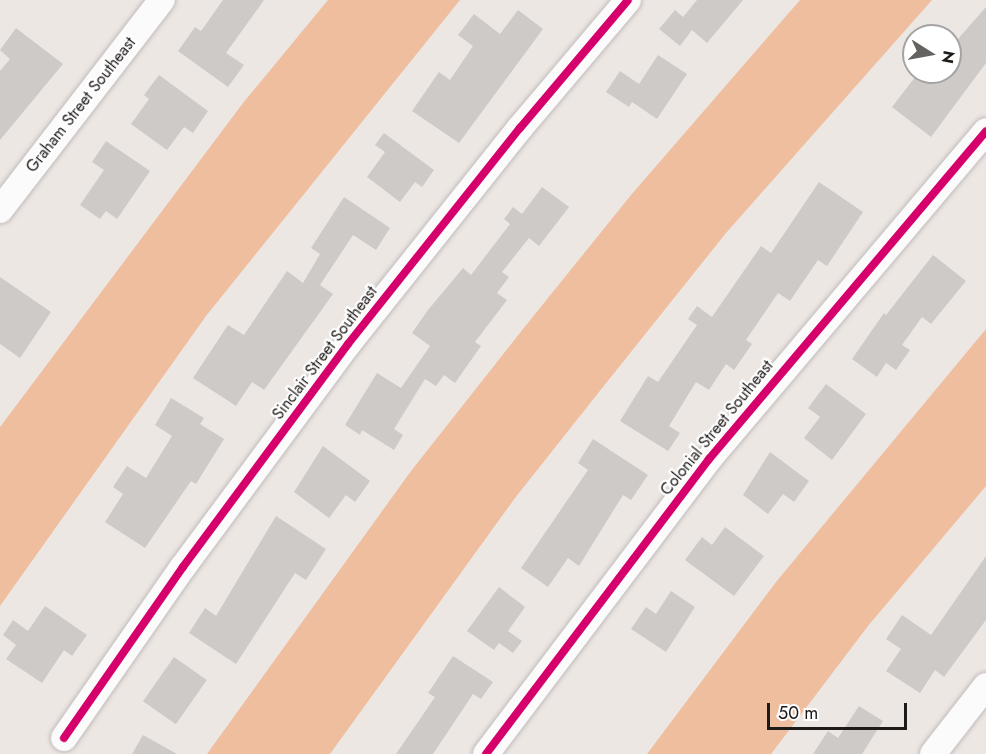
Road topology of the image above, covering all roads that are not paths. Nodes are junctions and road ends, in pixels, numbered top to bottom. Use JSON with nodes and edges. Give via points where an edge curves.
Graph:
{"nodes":[{"id":1,"x":162,"y":0,"type":"edge"},
{"id":2,"x":628,"y":0,"type":"edge"},
{"id":3,"x":986,"y":131,"type":"edge"},
{"id":4,"x":0,"y":210,"type":"edge"},
{"id":5,"x":986,"y":686,"type":"edge"},
{"id":6,"x":64,"y":738,"type":"dead end"},
{"id":7,"x":486,"y":754,"type":"edge"},
{"id":8,"x":933,"y":754,"type":"edge"}],
"edges":[{"from":1,"to":4,"type":"street","name":"Graham Street Southeast"},
{"from":2,"to":6,"type":"street","name":"Sinclair Street Southeast","via":[[348,344],[183,567]]},
{"from":3,"to":7,"type":"street","name":"Colonial Street Southeast","via":[[709,459]]},
{"from":5,"to":8,"type":"street"}]}
